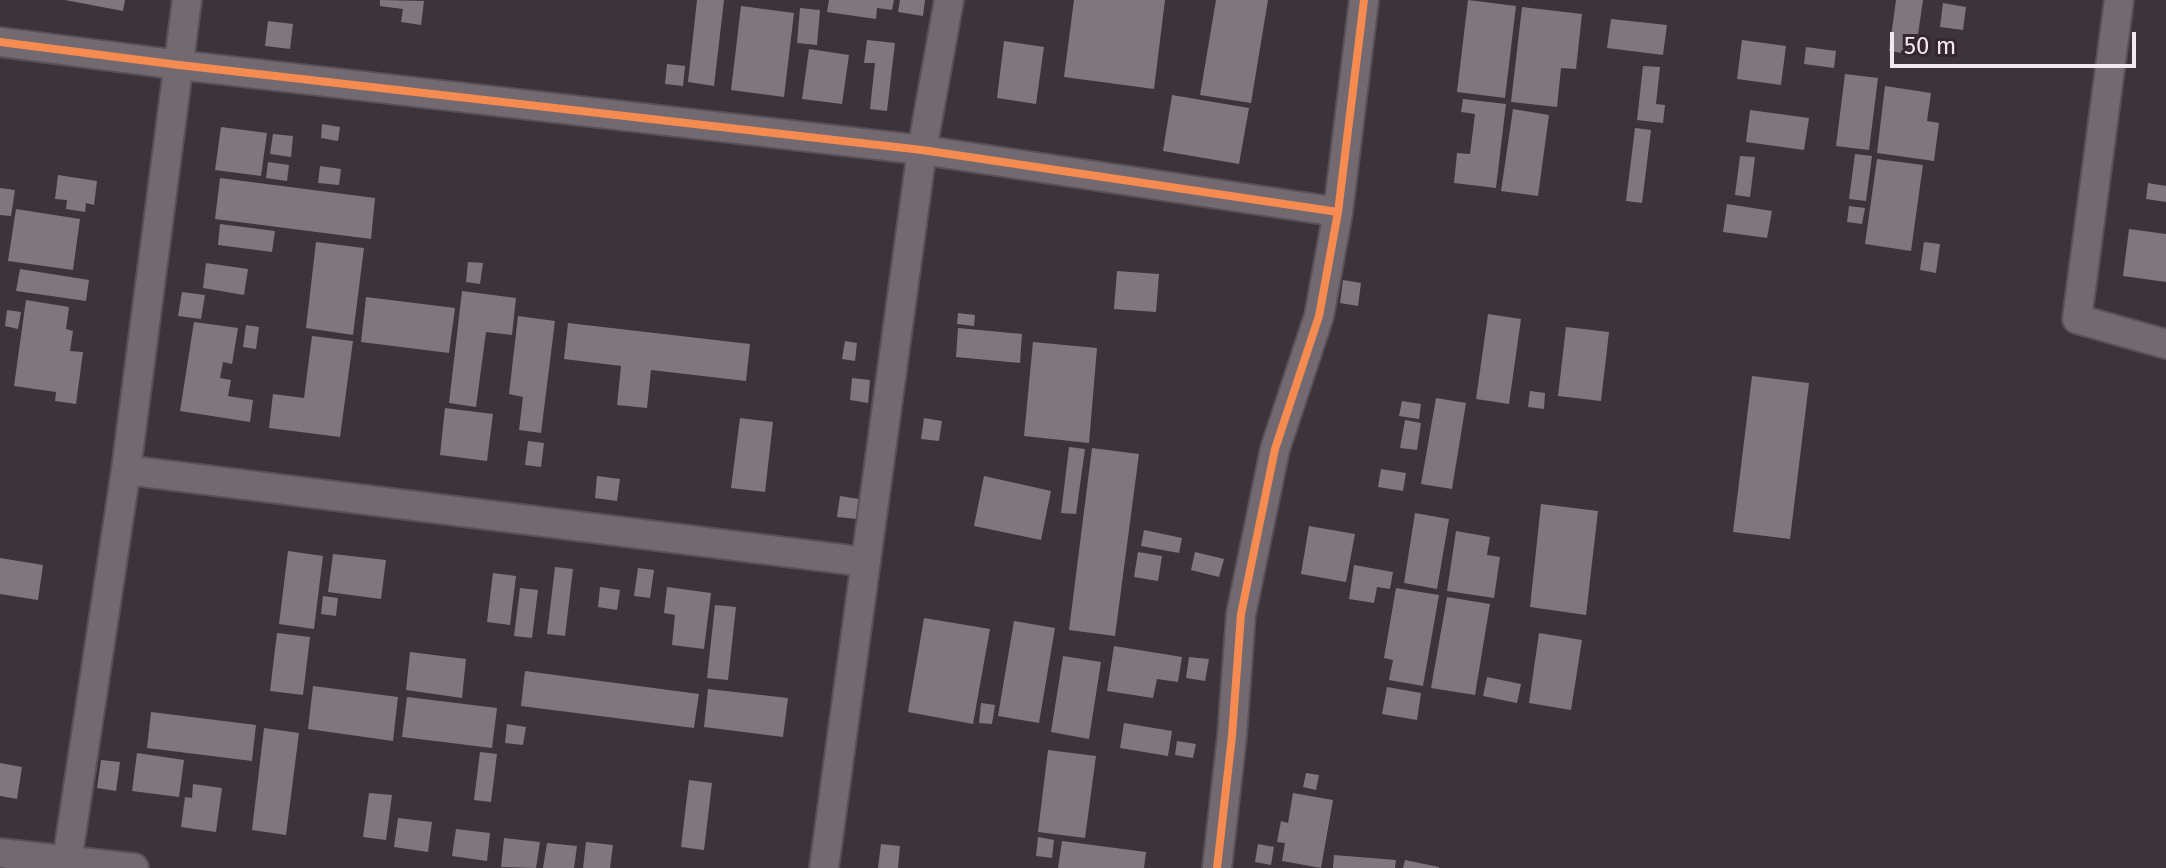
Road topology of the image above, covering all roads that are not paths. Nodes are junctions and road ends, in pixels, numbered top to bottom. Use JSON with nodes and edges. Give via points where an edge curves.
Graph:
{"nodes":[{"id":1,"x":187,"y":0,"type":"edge"},
{"id":2,"x":949,"y":0,"type":"edge"},
{"id":3,"x":1364,"y":0,"type":"edge"},
{"id":4,"x":2119,"y":0,"type":"edge"},
{"id":5,"x":0,"y":42,"type":"edge"},
{"id":6,"x":179,"y":65,"type":"junction"},
{"id":7,"x":922,"y":150,"type":"junction"},
{"id":8,"x":1338,"y":212,"type":"junction"},
{"id":9,"x":2166,"y":344,"type":"edge"},
{"id":10,"x":126,"y":470,"type":"junction"},
{"id":11,"x":866,"y":562,"type":"junction"},
{"id":12,"x":0,"y":853,"type":"edge"},
{"id":13,"x":66,"y":865,"type":"edge"},
{"id":14,"x":134,"y":868,"type":"edge"},
{"id":15,"x":824,"y":868,"type":"edge"},
{"id":16,"x":1217,"y":868,"type":"edge"}],
"edges":[{"from":1,"to":6,"type":"street"},
{"from":2,"to":7,"type":"street"},
{"from":3,"to":8,"type":"street"},
{"from":4,"to":9,"type":"street","via":[[2077,319]]},
{"from":5,"to":6,"type":"street"},
{"from":6,"to":7,"type":"street"},
{"from":6,"to":10,"type":"street"},
{"from":7,"to":8,"type":"street"},
{"from":7,"to":11,"type":"street"},
{"from":8,"to":16,"type":"street","via":[[1319,316],[1275,449],[1241,614]]},
{"from":10,"to":11,"type":"street"},
{"from":10,"to":13,"type":"street"},
{"from":11,"to":15,"type":"street"},
{"from":12,"to":13,"type":"street"},
{"from":13,"to":14,"type":"street"}]}
